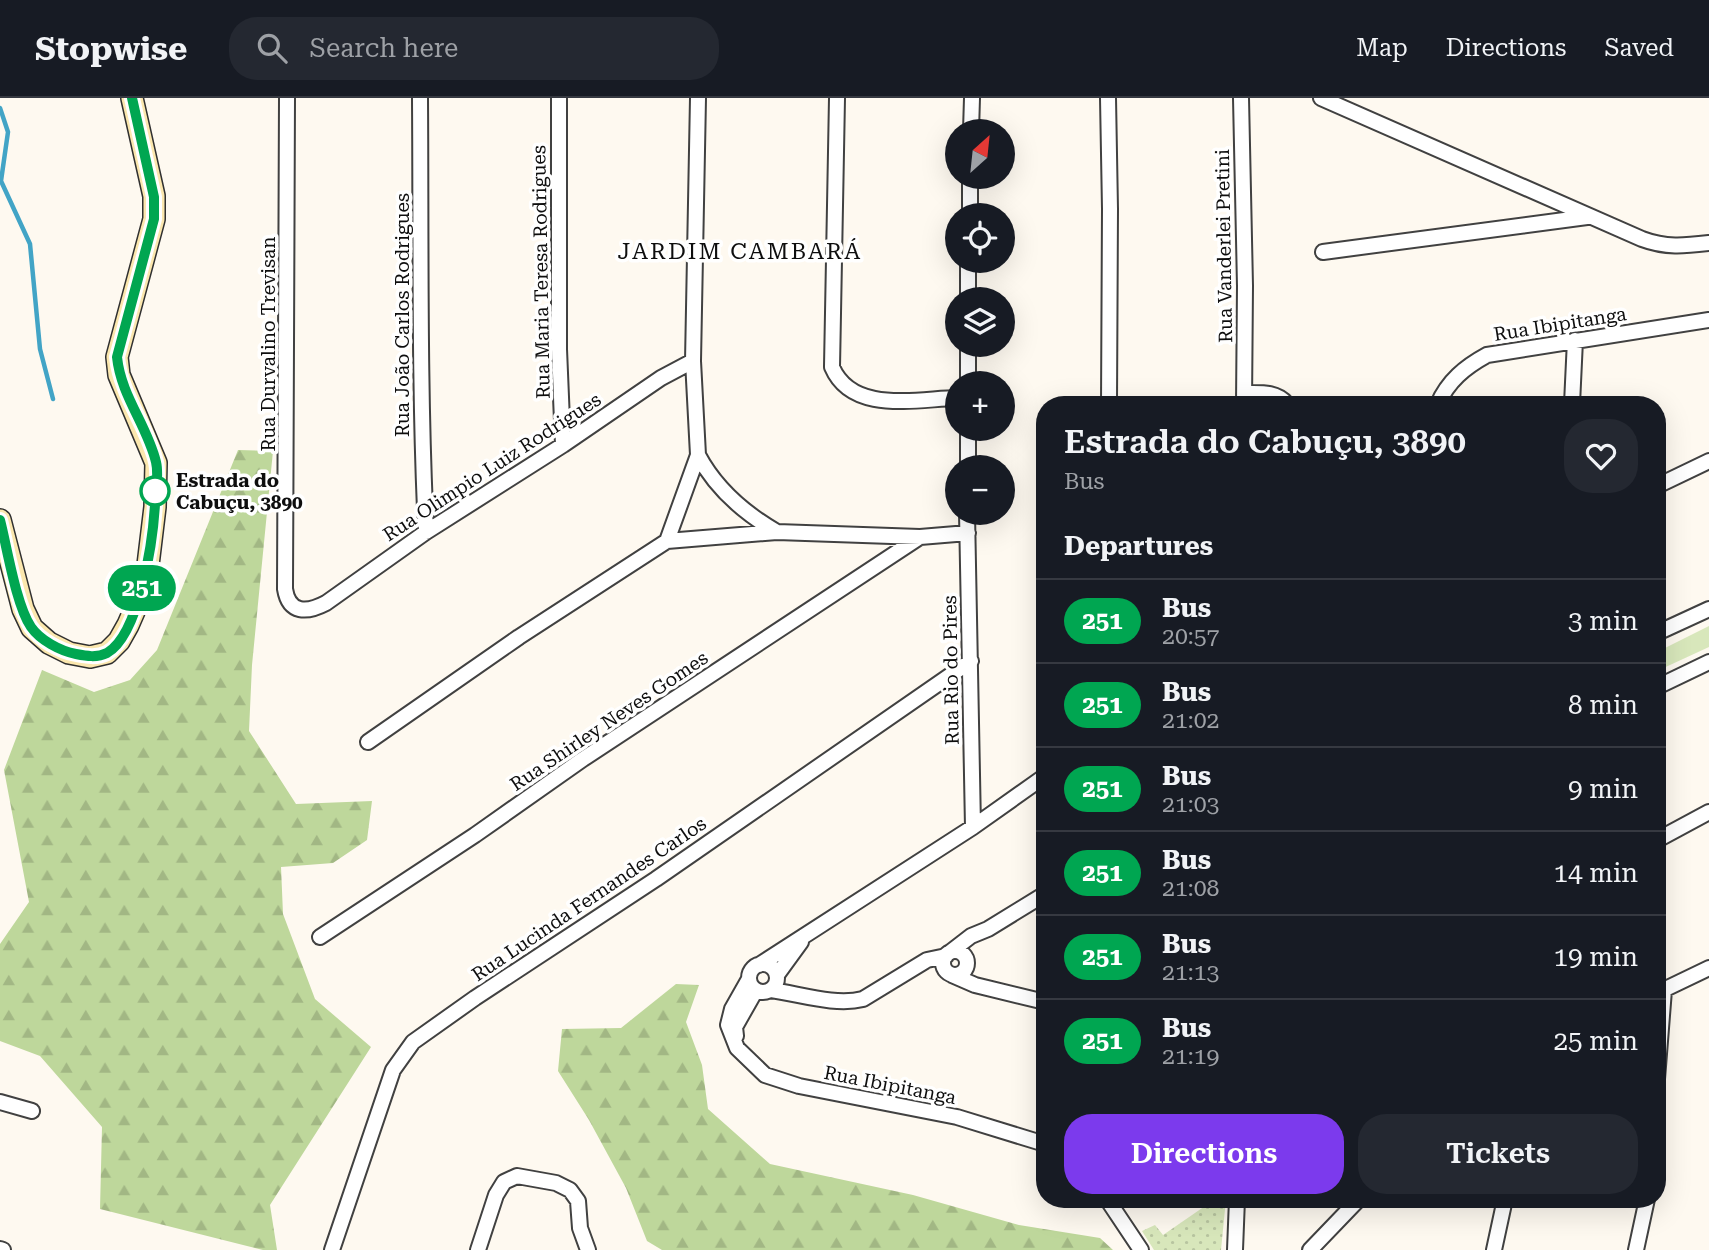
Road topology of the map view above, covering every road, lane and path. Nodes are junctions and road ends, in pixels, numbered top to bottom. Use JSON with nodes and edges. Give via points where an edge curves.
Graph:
{"nodes":[{"id":1,"x":132,"y":98,"type":"edge"},
{"id":2,"x":287,"y":98,"type":"edge"},
{"id":3,"x":419,"y":98,"type":"edge"},
{"id":4,"x":559,"y":98,"type":"edge"},
{"id":5,"x":698,"y":98,"type":"edge"},
{"id":6,"x":837,"y":98,"type":"edge"},
{"id":7,"x":972,"y":98,"type":"edge"},
{"id":8,"x":1108,"y":98,"type":"edge"},
{"id":9,"x":1241,"y":98,"type":"edge"},
{"id":10,"x":1321,"y":98,"type":"edge"},
{"id":11,"x":971,"y":119,"type":"edge"},
{"id":12,"x":1589,"y":217,"type":"junction"},
{"id":13,"x":1709,"y":243,"type":"edge"},
{"id":14,"x":1323,"y":252,"type":"dead end"},
{"id":15,"x":1709,"y":320,"type":"edge"},
{"id":16,"x":1574,"y":340,"type":"junction"},
{"id":17,"x":693,"y":361,"type":"junction"},
{"id":18,"x":1108,"y":396,"type":"edge"},
{"id":19,"x":1244,"y":396,"type":"edge"},
{"id":20,"x":1252,"y":396,"type":"edge"},
{"id":21,"x":1273,"y":396,"type":"edge"},
{"id":22,"x":1443,"y":396,"type":"edge"},
{"id":23,"x":1572,"y":396,"type":"edge"},
{"id":24,"x":945,"y":398,"type":"edge"},
{"id":25,"x":563,"y":445,"type":"junction"},
{"id":26,"x":698,"y":455,"type":"junction"},
{"id":27,"x":1709,"y":461,"type":"edge"},
{"id":28,"x":1666,"y":482,"type":"edge"},
{"id":29,"x":0,"y":520,"type":"edge"},
{"id":30,"x":968,"y":525,"type":"edge"},
{"id":31,"x":426,"y":532,"type":"junction"},
{"id":32,"x":777,"y":532,"type":"junction"},
{"id":33,"x":968,"y":533,"type":"junction"},
{"id":34,"x":920,"y":537,"type":"junction"},
{"id":35,"x":667,"y":541,"type":"junction"},
{"id":36,"x":315,"y":609,"type":"joint"},
{"id":37,"x":1709,"y":609,"type":"edge"},
{"id":38,"x":1666,"y":629,"type":"edge"},
{"id":39,"x":971,"y":661,"type":"junction"},
{"id":40,"x":1709,"y":662,"type":"edge"},
{"id":41,"x":1666,"y":683,"type":"edge"},
{"id":42,"x":368,"y":743,"type":"dead end"},
{"id":43,"x":1036,"y":782,"type":"edge"},
{"id":44,"x":1709,"y":812,"type":"edge"},
{"id":45,"x":973,"y":827,"type":"junction"},
{"id":46,"x":1666,"y":834,"type":"edge"},
{"id":47,"x":1036,"y":900,"type":"edge"},
{"id":48,"x":988,"y":929,"type":"junction"},
{"id":49,"x":806,"y":936,"type":"junction"},
{"id":50,"x":320,"y":937,"type":"dead end"},
{"id":51,"x":966,"y":959,"type":"junction"},
{"id":52,"x":948,"y":963,"type":"junction"},
{"id":53,"x":759,"y":965,"type":"junction"},
{"id":54,"x":1709,"y":968,"type":"edge"},
{"id":55,"x":766,"y":983,"type":"junction"},
{"id":56,"x":992,"y":988,"type":"junction"},
{"id":57,"x":1666,"y":988,"type":"edge"},
{"id":58,"x":1036,"y":1000,"type":"edge"},
{"id":59,"x":0,"y":1102,"type":"edge"},
{"id":60,"x":32,"y":1111,"type":"dead end"},
{"id":61,"x":1036,"y":1140,"type":"edge"},
{"id":62,"x":1113,"y":1208,"type":"edge"},
{"id":63,"x":1237,"y":1208,"type":"edge"},
{"id":64,"x":1350,"y":1208,"type":"edge"},
{"id":65,"x":1503,"y":1208,"type":"edge"},
{"id":66,"x":1645,"y":1208,"type":"edge"},
{"id":67,"x":332,"y":1250,"type":"edge"},
{"id":68,"x":478,"y":1250,"type":"edge"},
{"id":69,"x":588,"y":1250,"type":"edge"},
{"id":70,"x":1141,"y":1250,"type":"edge"},
{"id":71,"x":1235,"y":1250,"type":"edge"},
{"id":72,"x":1310,"y":1250,"type":"edge"},
{"id":73,"x":1493,"y":1250,"type":"edge"},
{"id":74,"x":1636,"y":1250,"type":"edge"}],
"edges":[{"from":1,"to":29,"type":"main road","via":[[154,197],[154,219],[117,357],[119,375],[156,463],[155,507],[138,602],[119,641],[107,653],[90,657],[69,653],[32,628]]},
{"from":2,"to":36,"type":"street","name":"Rua Durvalino Trevisan","via":[[285,589],[294,607]]},
{"from":3,"to":31,"type":"street","name":"Rua João Carlos Rodrigues","via":[[420,417]]},
{"from":4,"to":25,"type":"street","name":"Rua Maria Teresa Rodrigues"},
{"from":5,"to":17,"type":"street"},
{"from":6,"to":24,"type":"street","via":[[832,367],[848,391],[863,397]]},
{"from":7,"to":11,"type":"street"},
{"from":8,"to":18,"type":"street"},
{"from":9,"to":19,"type":"street","name":"Rua Vanderlei Pretini"},
{"from":10,"to":12,"type":"street"},
{"from":12,"to":13,"type":"street","via":[[1660,245]]},
{"from":12,"to":14,"type":"street"},
{"from":15,"to":16,"type":"street","name":"Rua Ibipitanga"},
{"from":16,"to":22,"type":"street","name":"Rua Ibipitanga","via":[[1487,355],[1454,379]]},
{"from":16,"to":23,"type":"street"},
{"from":17,"to":25,"type":"street","name":"Rua Olimpio Luiz Rodrigues"},
{"from":17,"to":26,"type":"street"},
{"from":20,"to":21,"type":"street","name":"Rua Vanderlei Pretini"},
{"from":25,"to":31,"type":"street","name":"Rua Olimpio Luiz Rodrigues"},
{"from":26,"to":32,"type":"street","via":[[736,503]]},
{"from":26,"to":35,"type":"street"},
{"from":27,"to":28,"type":"street"},
{"from":30,"to":33,"type":"street","name":"Rua Rio do Pires"},
{"from":31,"to":36,"type":"street","name":"Rua Olimpio Luiz Rodrigues"},
{"from":32,"to":34,"type":"street"},
{"from":32,"to":35,"type":"street"},
{"from":33,"to":34,"type":"street"},
{"from":33,"to":39,"type":"street","name":"Rua Rio do Pires"},
{"from":34,"to":50,"type":"street","name":"Rua Shirley Neves Gomes"},
{"from":35,"to":42,"type":"street"},
{"from":37,"to":38,"type":"street"},
{"from":39,"to":45,"type":"street","name":"Rua Rio do Pires"},
{"from":39,"to":67,"type":"street","name":"Rua Lucinda Fernandes Carlos","via":[[413,1042],[393,1070]]},
{"from":40,"to":41,"type":"street"},
{"from":43,"to":45,"type":"street","name":"Rua Ibipitanga"},
{"from":44,"to":46,"type":"street"},
{"from":45,"to":49,"type":"street","name":"Rua Ibipitanga"},
{"from":47,"to":48,"type":"street"},
{"from":48,"to":51,"type":"street"},
{"from":48,"to":52,"type":"street","via":[[960,943]]},
{"from":49,"to":53,"type":"street","name":"Rua Ibipitanga"},
{"from":49,"to":55,"type":"street","name":"Rua Ibipitanga"},
{"from":51,"to":52,"type":"street","via":[[961,953]]},
{"from":51,"to":52,"type":"street","via":[[963,973]]},
{"from":51,"to":56,"type":"street","via":[[974,975]]},
{"from":52,"to":55,"type":"street","via":[[927,960],[852,1002]]},
{"from":52,"to":56,"type":"street","via":[[975,985]]},
{"from":53,"to":55,"type":"street","via":[[752,970]]},
{"from":53,"to":55,"type":"street","via":[[772,968]]},
{"from":54,"to":57,"type":"street"},
{"from":55,"to":61,"type":"street","name":"Rua Ibipitanga","via":[[732,1009],[728,1025],[737,1048],[765,1075],[957,1117]]},
{"from":56,"to":58,"type":"street"},
{"from":59,"to":60,"type":"street"},
{"from":62,"to":70,"type":"street"},
{"from":63,"to":71,"type":"street"},
{"from":64,"to":72,"type":"street"},
{"from":65,"to":73,"type":"street"},
{"from":66,"to":74,"type":"street"},
{"from":68,"to":69,"type":"street","via":[[496,1195],[504,1182],[517,1175],[570,1190],[578,1201]]}]}
